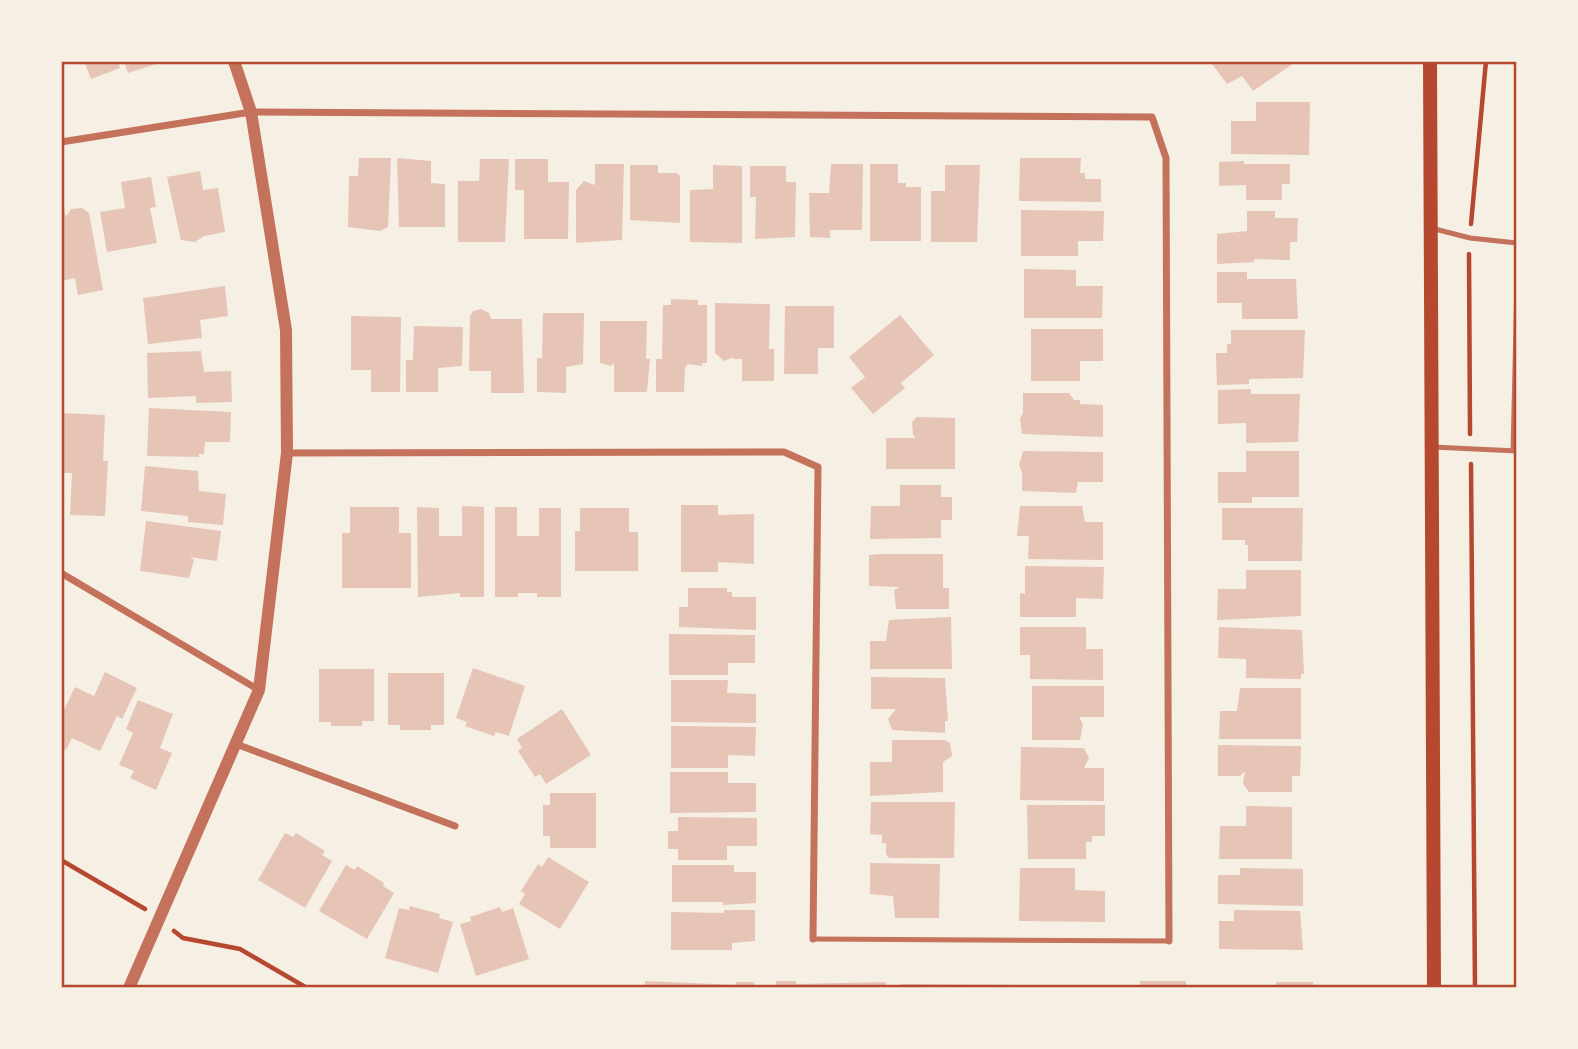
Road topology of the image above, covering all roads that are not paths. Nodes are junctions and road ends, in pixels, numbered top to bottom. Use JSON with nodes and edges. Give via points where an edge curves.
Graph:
{"nodes":[{"id":1,"x":234,"y":61,"type":"edge"},
{"id":2,"x":1430,"y":61,"type":"edge"},
{"id":3,"x":251,"y":112,"type":"junction"},
{"id":4,"x":61,"y":142,"type":"edge"},
{"id":5,"x":1431,"y":228,"type":"junction"},
{"id":6,"x":1517,"y":243,"type":"edge"},
{"id":7,"x":1517,"y":282,"type":"edge"},
{"id":8,"x":1432,"y":447,"type":"junction"},
{"id":9,"x":1515,"y":451,"type":"edge"},
{"id":10,"x":287,"y":453,"type":"junction"},
{"id":11,"x":61,"y":573,"type":"edge"},
{"id":12,"x":259,"y":690,"type":"junction"},
{"id":13,"x":236,"y":744,"type":"junction"},
{"id":14,"x":455,"y":827,"type":"dead end"},
{"id":15,"x":813,"y":939,"type":"joint"},
{"id":16,"x":1169,"y":941,"type":"joint"},
{"id":17,"x":129,"y":988,"type":"edge"},
{"id":18,"x":1434,"y":988,"type":"edge"}],
"edges":[{"from":1,"to":3,"type":"street"},
{"from":2,"to":5,"type":"main road"},
{"from":3,"to":4,"type":"street"},
{"from":3,"to":10,"type":"street","via":[[286,330]]},
{"from":3,"to":16,"type":"street","via":[[1152,117],[1166,158]]},
{"from":5,"to":6,"type":"lane"},
{"from":5,"to":8,"type":"main road"},
{"from":7,"to":9,"type":"lane"},
{"from":8,"to":9,"type":"lane"},
{"from":8,"to":18,"type":"main road"},
{"from":10,"to":12,"type":"street"},
{"from":10,"to":15,"type":"street","via":[[785,452],[818,467]]},
{"from":11,"to":12,"type":"street"},
{"from":12,"to":13,"type":"street"},
{"from":13,"to":14,"type":"street"},
{"from":13,"to":17,"type":"street"},
{"from":15,"to":16,"type":"lane"}]}
